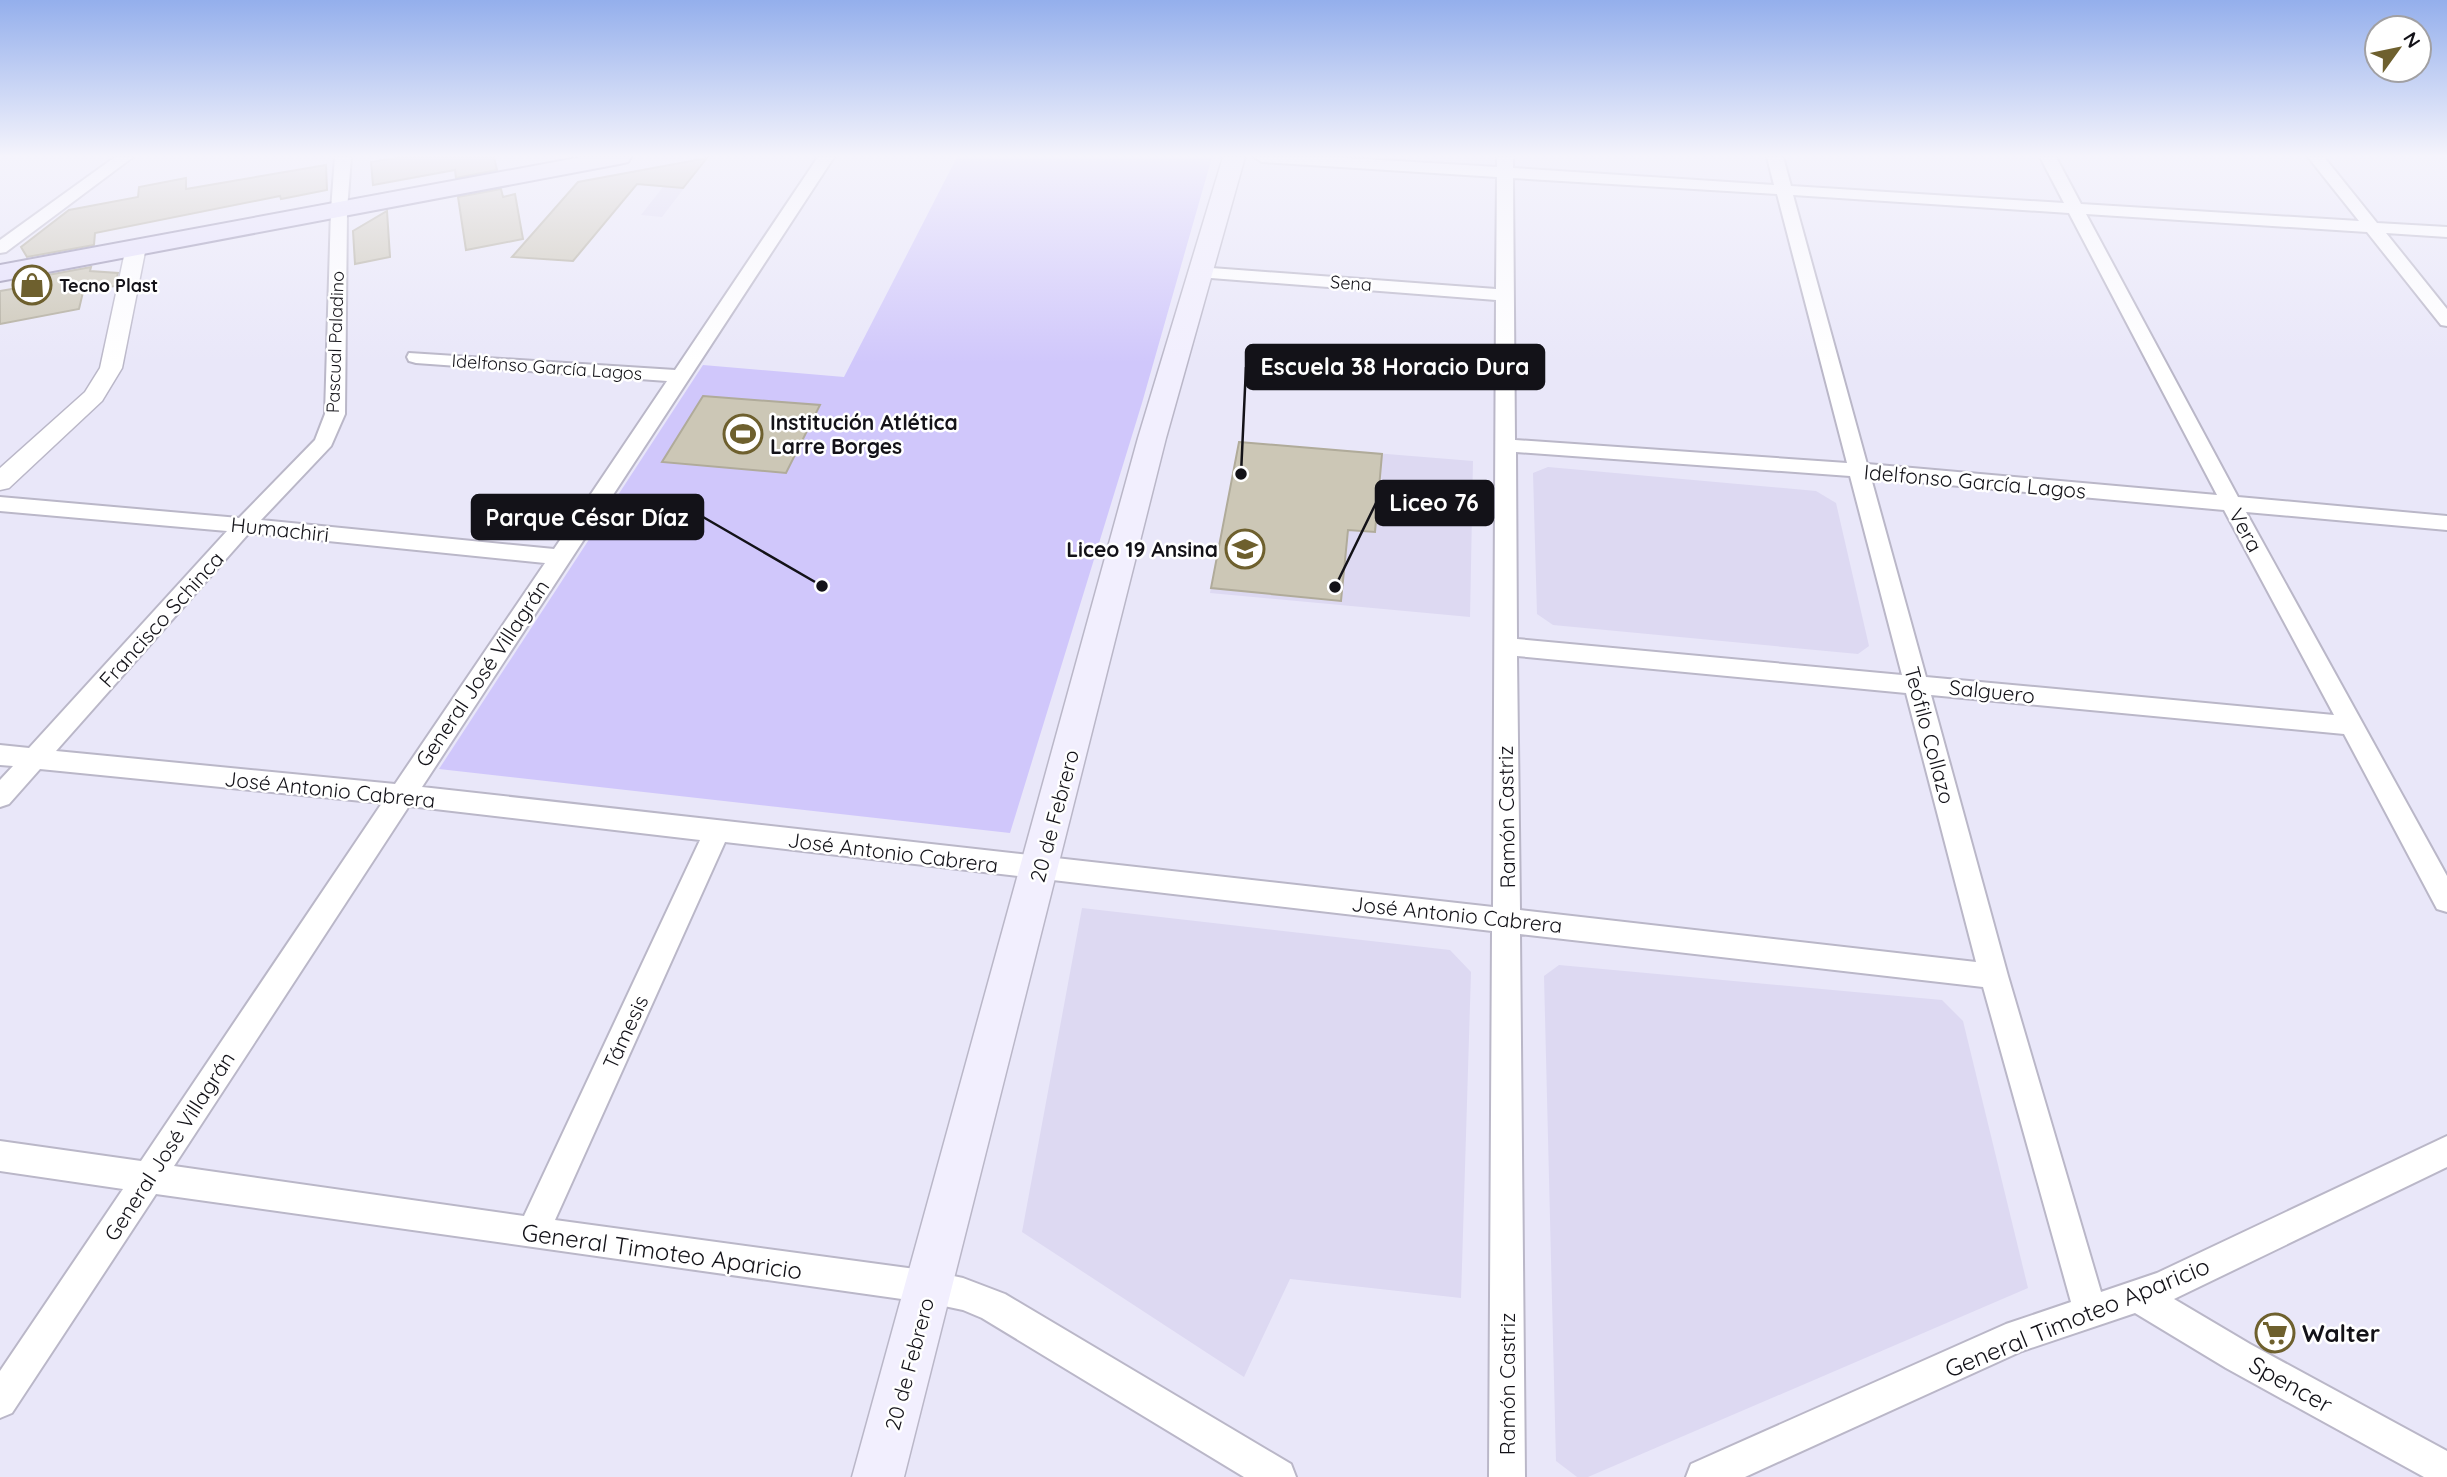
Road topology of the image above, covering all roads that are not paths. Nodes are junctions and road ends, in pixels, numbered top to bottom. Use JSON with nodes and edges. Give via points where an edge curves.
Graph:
{"nodes":[{"id":1,"x":30,"y":226,"type":"edge"},
{"id":2,"x":252,"y":226,"type":"edge"},
{"id":3,"x":339,"y":226,"type":"edge"},
{"id":4,"x":780,"y":226,"type":"edge"},
{"id":5,"x":1212,"y":226,"type":"edge"},
{"id":6,"x":1505,"y":226,"type":"edge"},
{"id":7,"x":1795,"y":226,"type":"edge"},
{"id":8,"x":2086,"y":226,"type":"edge"},
{"id":9,"x":2355,"y":226,"type":"edge"},
{"id":10,"x":2371,"y":227,"type":"junction"},
{"id":11,"x":2447,"y":232,"type":"edge"},
{"id":12,"x":136,"y":247,"type":"junction"},
{"id":13,"x":0,"y":248,"type":"edge"},
{"id":14,"x":1198,"y":272,"type":"junction"},
{"id":15,"x":0,"y":273,"type":"edge"},
{"id":16,"x":1504,"y":295,"type":"junction"},
{"id":17,"x":2447,"y":321,"type":"edge"},
{"id":18,"x":416,"y":357,"type":"dead end"},
{"id":19,"x":679,"y":376,"type":"junction"},
{"id":20,"x":324,"y":442,"type":"joint"},
{"id":21,"x":1504,"y":445,"type":"junction"},
{"id":22,"x":1860,"y":470,"type":"junction"},
{"id":23,"x":0,"y":482,"type":"edge"},
{"id":24,"x":0,"y":505,"type":"edge"},
{"id":25,"x":2232,"y":505,"type":"junction"},
{"id":26,"x":2447,"y":523,"type":"edge"},
{"id":27,"x":244,"y":525,"type":"junction"},
{"id":28,"x":559,"y":557,"type":"junction"},
{"id":29,"x":1505,"y":646,"type":"junction"},
{"id":30,"x":1917,"y":684,"type":"junction"},
{"id":31,"x":2354,"y":726,"type":"junction"},
{"id":32,"x":0,"y":755,"type":"edge"},
{"id":33,"x":36,"y":759,"type":"junction"},
{"id":34,"x":400,"y":795,"type":"junction"},
{"id":35,"x":0,"y":797,"type":"edge"},
{"id":36,"x":717,"y":831,"type":"junction"},
{"id":37,"x":1040,"y":870,"type":"junction"},
{"id":38,"x":2447,"y":901,"type":"edge"},
{"id":39,"x":1507,"y":919,"type":"junction"},
{"id":40,"x":1994,"y":976,"type":"junction"},
{"id":41,"x":2447,"y":1151,"type":"edge"},
{"id":42,"x":0,"y":1156,"type":"edge"},
{"id":43,"x":148,"y":1178,"type":"junction"},
{"id":44,"x":533,"y":1233,"type":"junction"},
{"id":45,"x":930,"y":1287,"type":"junction"},
{"id":46,"x":2137,"y":1296,"type":"junction"},
{"id":47,"x":2090,"y":1311,"type":"junction"},
{"id":48,"x":0,"y":1401,"type":"edge"},
{"id":49,"x":2447,"y":1470,"type":"edge"},
{"id":50,"x":878,"y":1477,"type":"edge"},
{"id":51,"x":1278,"y":1477,"type":"edge"},
{"id":52,"x":1507,"y":1477,"type":"edge"},
{"id":53,"x":1704,"y":1477,"type":"edge"}],
"edges":[{"from":1,"to":13,"type":"street"},
{"from":2,"to":12,"type":"main road"},
{"from":3,"to":20,"type":"street","name":"Pascual Paladino","via":[[335,414]]},
{"from":4,"to":19,"type":"street","name":"General José Villagrán"},
{"from":5,"to":14,"type":"main road","name":"20 de Febrero"},
{"from":6,"to":16,"type":"street","name":"Ramón Castriz"},
{"from":7,"to":22,"type":"street","name":"Teófilo Collazo"},
{"from":8,"to":25,"type":"street","name":"Vera"},
{"from":9,"to":10,"type":"street"},
{"from":10,"to":11,"type":"street"},
{"from":10,"to":17,"type":"street"},
{"from":12,"to":15,"type":"main road"},
{"from":12,"to":23,"type":"street","via":[[111,368],[94,396]]},
{"from":14,"to":16,"type":"street","name":"Sena"},
{"from":14,"to":37,"type":"main road","name":"20 de Febrero"},
{"from":16,"to":21,"type":"street","name":"Ramón Castriz"},
{"from":18,"to":19,"type":"street","name":"Idelfonso García Lagos"},
{"from":19,"to":28,"type":"street","name":"General José Villagrán"},
{"from":20,"to":27,"type":"street","name":"Francisco Schinca"},
{"from":21,"to":22,"type":"street","name":"Idelfonso García Lagos"},
{"from":21,"to":29,"type":"street","name":"Ramón Castriz"},
{"from":22,"to":25,"type":"street","name":"Idelfonso García Lagos"},
{"from":22,"to":30,"type":"street","name":"Teófilo Collazo"},
{"from":24,"to":27,"type":"street","name":"Humachiri"},
{"from":25,"to":26,"type":"street","name":"Idelfonso García Lagos"},
{"from":25,"to":31,"type":"street","name":"Vera"},
{"from":27,"to":28,"type":"street","name":"Humachiri"},
{"from":27,"to":33,"type":"street","name":"Francisco Schinca"},
{"from":28,"to":34,"type":"street","name":"General José Villagrán"},
{"from":29,"to":30,"type":"street","name":"Salguero"},
{"from":29,"to":39,"type":"street","name":"Ramón Castriz"},
{"from":30,"to":31,"type":"street","name":"Salguero"},
{"from":30,"to":40,"type":"street","name":"Teófilo Collazo"},
{"from":31,"to":38,"type":"street","name":"Vera"},
{"from":32,"to":33,"type":"street","name":"José Antonio Cabrera"},
{"from":33,"to":34,"type":"street","name":"José Antonio Cabrera"},
{"from":33,"to":35,"type":"street","name":"Francisco Schinca"},
{"from":34,"to":36,"type":"street","name":"José Antonio Cabrera"},
{"from":34,"to":43,"type":"street","name":"General José Villagrán"},
{"from":36,"to":37,"type":"street","name":"José Antonio Cabrera"},
{"from":36,"to":44,"type":"street","name":"Támesis"},
{"from":37,"to":39,"type":"street","name":"José Antonio Cabrera"},
{"from":37,"to":45,"type":"main road","name":"20 de Febrero"},
{"from":39,"to":40,"type":"street","name":"José Antonio Cabrera"},
{"from":39,"to":52,"type":"street","name":"Ramón Castriz"},
{"from":40,"to":47,"type":"street","name":"Teófilo Collazo"},
{"from":41,"to":46,"type":"street","name":"General Timoteo Aparicio"},
{"from":42,"to":43,"type":"street","name":"General Timoteo Aparicio"},
{"from":43,"to":44,"type":"street","name":"General Timoteo Aparicio"},
{"from":43,"to":48,"type":"street","name":"General José Villagrán"},
{"from":44,"to":45,"type":"street","name":"General Timoteo Aparicio"},
{"from":45,"to":50,"type":"main road","name":"20 de Febrero"},
{"from":45,"to":51,"type":"street","name":"General Timoteo Aparicio","via":[[993,1306]]},
{"from":46,"to":47,"type":"street","name":"General Timoteo Aparicio"},
{"from":46,"to":49,"type":"street","name":"Spencer"},
{"from":47,"to":53,"type":"street","name":"General Timoteo Aparicio","via":[[2018,1336]]}]}
